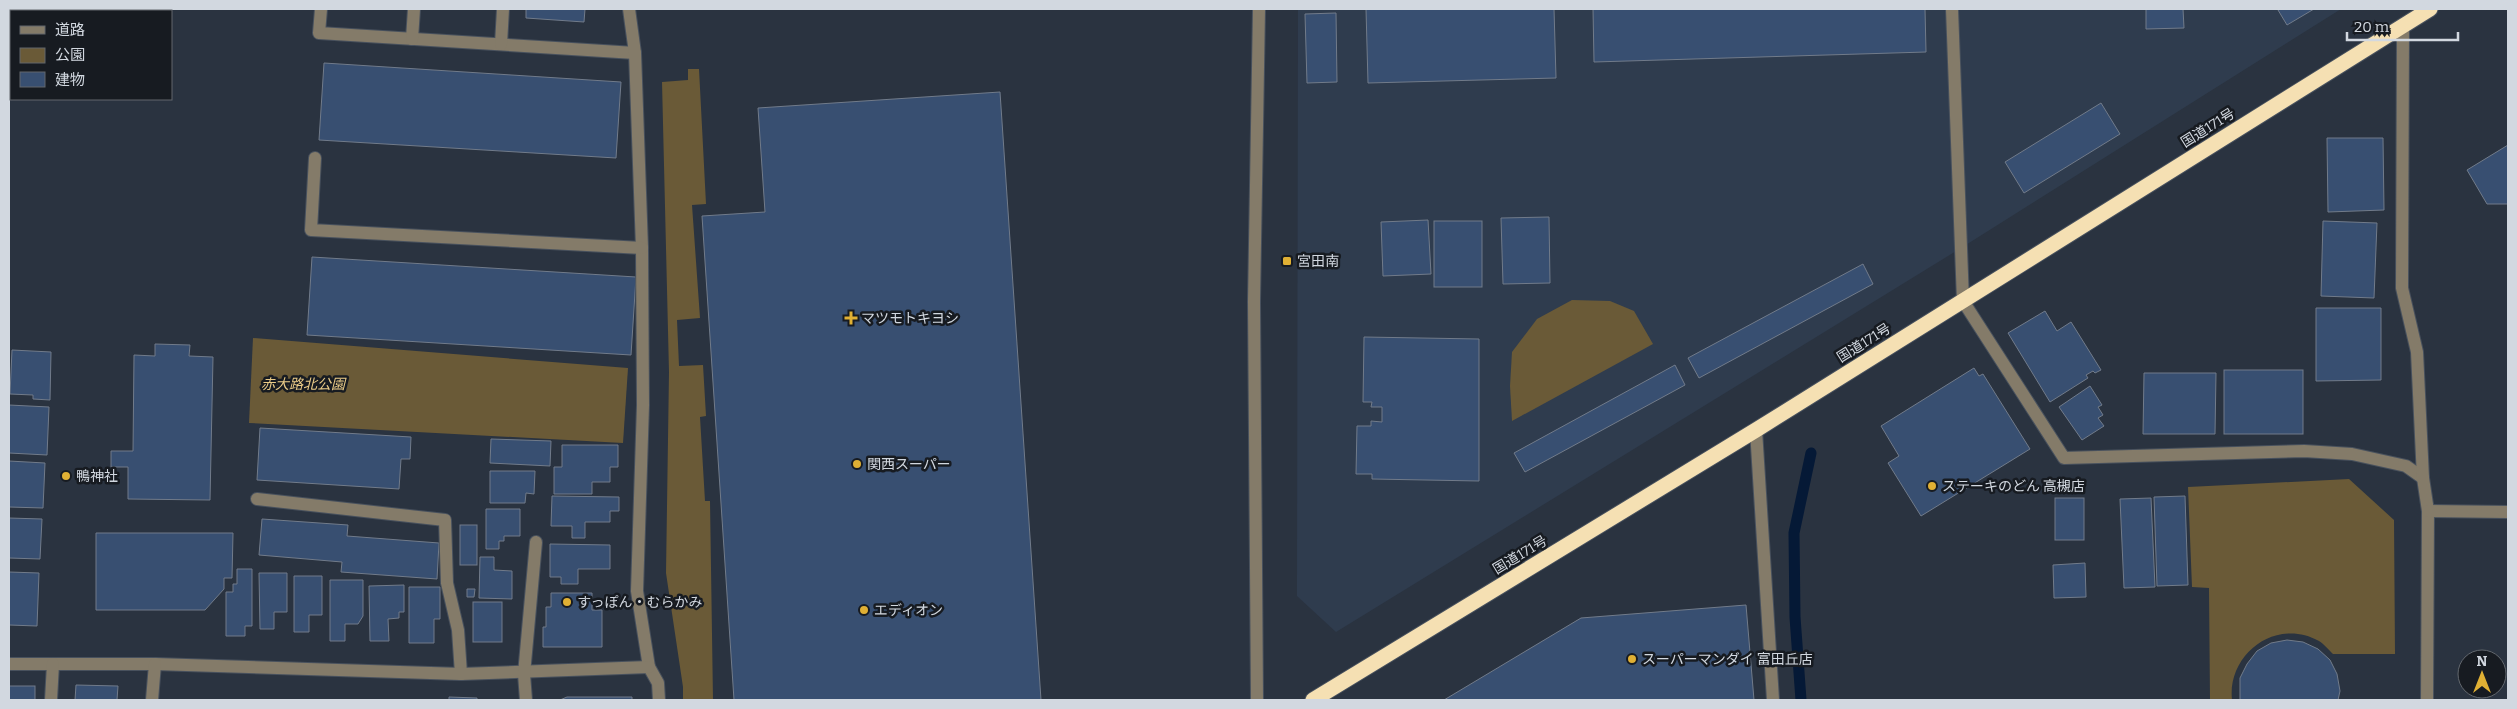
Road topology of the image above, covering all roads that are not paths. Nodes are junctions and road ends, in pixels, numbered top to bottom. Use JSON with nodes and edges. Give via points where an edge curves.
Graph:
{"nodes":[{"id":1,"x":321,"y":9,"type":"edge"},
{"id":2,"x":414,"y":9,"type":"edge"},
{"id":3,"x":503,"y":9,"type":"edge"},
{"id":4,"x":629,"y":9,"type":"edge"},
{"id":5,"x":1259,"y":9,"type":"edge"},
{"id":6,"x":1952,"y":9,"type":"edge"},
{"id":7,"x":2430,"y":9,"type":"edge"},
{"id":8,"x":2403,"y":25,"type":"junction"},
{"id":9,"x":412,"y":39,"type":"junction"},
{"id":10,"x":501,"y":44,"type":"junction"},
{"id":11,"x":635,"y":53,"type":"junction"},
{"id":12,"x":315,"y":158,"type":"dead end"},
{"id":13,"x":642,"y":248,"type":"junction"},
{"id":14,"x":1963,"y":301,"type":"junction"},
{"id":15,"x":1756,"y":430,"type":"junction"},
{"id":16,"x":2423,"y":478,"type":"junction"},
{"id":17,"x":257,"y":500,"type":"dead end"},
{"id":18,"x":2428,"y":510,"type":"junction"},
{"id":19,"x":2508,"y":512,"type":"edge"},
{"id":20,"x":536,"y":542,"type":"dead end"},
{"id":21,"x":9,"y":664,"type":"edge"},
{"id":22,"x":53,"y":664,"type":"junction"},
{"id":23,"x":155,"y":664,"type":"junction"},
{"id":24,"x":649,"y":667,"type":"junction"},
{"id":25,"x":461,"y":674,"type":"junction"},
{"id":26,"x":524,"y":674,"type":"junction"},
{"id":27,"x":51,"y":700,"type":"edge"},
{"id":28,"x":152,"y":700,"type":"edge"},
{"id":29,"x":526,"y":700,"type":"edge"},
{"id":30,"x":659,"y":700,"type":"edge"},
{"id":31,"x":1257,"y":700,"type":"edge"},
{"id":32,"x":1314,"y":700,"type":"edge"},
{"id":33,"x":1772,"y":700,"type":"edge"},
{"id":34,"x":2427,"y":700,"type":"edge"}],
"edges":[{"from":1,"to":9,"type":"street","via":[[319,32]]},
{"from":2,"to":9,"type":"street"},
{"from":3,"to":10,"type":"street"},
{"from":4,"to":11,"type":"street"},
{"from":5,"to":31,"type":"street","via":[[1254,302]]},
{"from":6,"to":14,"type":"street"},
{"from":7,"to":8,"type":"highway","name":"国道171号"},
{"from":8,"to":14,"type":"highway","name":"国道171号"},
{"from":8,"to":16,"type":"street","via":[[2402,288],[2417,352]]},
{"from":9,"to":10,"type":"street"},
{"from":10,"to":11,"type":"street"},
{"from":11,"to":13,"type":"street"},
{"from":12,"to":13,"type":"street","via":[[310,230]]},
{"from":13,"to":24,"type":"street","via":[[643,405],[637,590]]},
{"from":14,"to":15,"type":"highway","name":"国道171号"},
{"from":14,"to":16,"type":"street","via":[[2064,458],[2304,452],[2352,454],[2406,466]]},
{"from":15,"to":32,"type":"highway","name":"国道171号"},
{"from":15,"to":33,"type":"street"},
{"from":16,"to":18,"type":"street"},
{"from":17,"to":25,"type":"street","via":[[445,520],[448,582],[458,630]]},
{"from":18,"to":19,"type":"street"},
{"from":18,"to":34,"type":"street"},
{"from":20,"to":26,"type":"street"},
{"from":21,"to":22,"type":"street"},
{"from":22,"to":23,"type":"street"},
{"from":22,"to":27,"type":"street"},
{"from":23,"to":25,"type":"street"},
{"from":23,"to":28,"type":"street"},
{"from":24,"to":26,"type":"street"},
{"from":24,"to":30,"type":"street","via":[[658,683]]},
{"from":25,"to":26,"type":"street"},
{"from":26,"to":29,"type":"street"}]}
